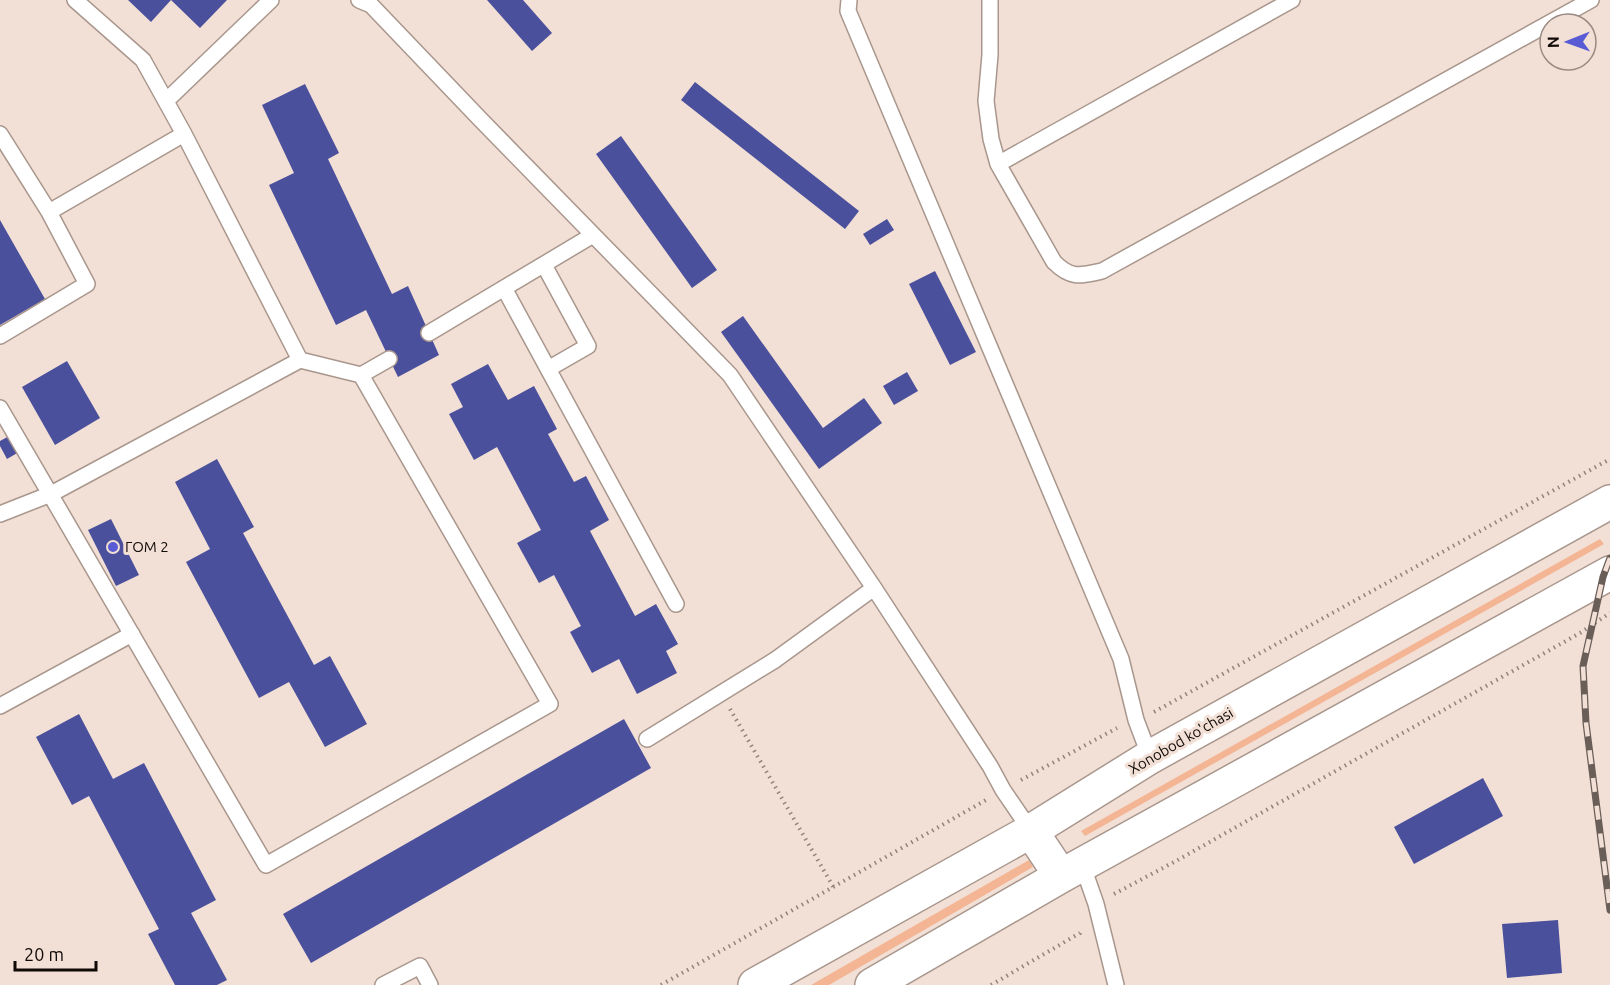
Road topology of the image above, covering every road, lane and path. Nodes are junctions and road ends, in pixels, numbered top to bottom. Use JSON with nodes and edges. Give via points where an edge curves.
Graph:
{"nodes":[{"id":1,"x":75,"y":0,"type":"edge"},
{"id":2,"x":270,"y":0,"type":"edge"},
{"id":3,"x":359,"y":0,"type":"edge"},
{"id":4,"x":990,"y":0,"type":"edge"},
{"id":5,"x":1292,"y":0,"type":"edge"},
{"id":6,"x":1591,"y":0,"type":"edge"},
{"id":7,"x":846,"y":3,"type":"edge"},
{"id":8,"x":166,"y":101,"type":"junction"},
{"id":9,"x":0,"y":134,"type":"edge"},
{"id":10,"x":184,"y":134,"type":"junction"},
{"id":11,"x":998,"y":164,"type":"junction"},
{"id":12,"x":49,"y":212,"type":"junction"},
{"id":13,"x":593,"y":235,"type":"junction"},
{"id":14,"x":544,"y":264,"type":"junction"},
{"id":15,"x":504,"y":288,"type":"junction"},
{"id":16,"x":429,"y":333,"type":"dead end"},
{"id":17,"x":0,"y":336,"type":"edge"},
{"id":18,"x":389,"y":359,"type":"dead end"},
{"id":19,"x":300,"y":360,"type":"junction"},
{"id":20,"x":548,"y":369,"type":"junction"},
{"id":21,"x":361,"y":375,"type":"junction"},
{"id":22,"x":0,"y":408,"type":"edge"},
{"id":23,"x":51,"y":494,"type":"junction"},
{"id":24,"x":1610,"y":502,"type":"edge"},
{"id":25,"x":0,"y":514,"type":"edge"},
{"id":26,"x":1610,"y":573,"type":"edge"},
{"id":27,"x":874,"y":588,"type":"junction"},
{"id":28,"x":676,"y":604,"type":"dead end"},
{"id":29,"x":1610,"y":613,"type":"edge"},
{"id":30,"x":132,"y":634,"type":"junction"},
{"id":31,"x":721,"y":693,"type":"junction"},
{"id":32,"x":0,"y":706,"type":"edge"},
{"id":33,"x":647,"y":739,"type":"dead end"},
{"id":34,"x":1150,"y":757,"type":"junction"},
{"id":35,"x":1031,"y":831,"type":"junction"},
{"id":36,"x":1071,"y":870,"type":"junction"},
{"id":37,"x":834,"y":888,"type":"dead end"},
{"id":38,"x":1096,"y":904,"type":"junction"},
{"id":39,"x":383,"y":985,"type":"edge"},
{"id":40,"x":430,"y":985,"type":"edge"},
{"id":41,"x":755,"y":985,"type":"edge"},
{"id":42,"x":872,"y":985,"type":"edge"},
{"id":43,"x":991,"y":985,"type":"edge"},
{"id":44,"x":1116,"y":985,"type":"edge"}],
"edges":[{"from":1,"to":8,"type":"lane","via":[[143,60]]},
{"from":2,"to":8,"type":"lane"},
{"from":3,"to":13,"type":"lane","via":[[371,5]]},
{"from":4,"to":11,"type":"lane","via":[[986,101]]},
{"from":5,"to":11,"type":"lane"},
{"from":6,"to":11,"type":"lane","via":[[1102,271],[1075,276],[1064,273]]},
{"from":7,"to":34,"type":"lane","via":[[1121,659]]},
{"from":8,"to":10,"type":"lane"},
{"from":9,"to":12,"type":"lane"},
{"from":10,"to":12,"type":"lane"},
{"from":10,"to":19,"type":"lane"},
{"from":12,"to":17,"type":"lane","via":[[87,284]]},
{"from":13,"to":14,"type":"lane"},
{"from":13,"to":27,"type":"lane","via":[[730,375]]},
{"from":14,"to":15,"type":"lane"},
{"from":14,"to":20,"type":"lane","via":[[588,346]]},
{"from":15,"to":16,"type":"lane"},
{"from":15,"to":20,"type":"lane"},
{"from":18,"to":21,"type":"lane"},
{"from":19,"to":21,"type":"lane"},
{"from":19,"to":23,"type":"lane"},
{"from":20,"to":28,"type":"lane"},
{"from":21,"to":30,"type":"lane","via":[[550,704],[266,866]]},
{"from":22,"to":23,"type":"lane"},
{"from":23,"to":25,"type":"lane"},
{"from":23,"to":30,"type":"lane"},
{"from":24,"to":34,"type":"street","name":"Xonobod ko'chasi"},
{"from":26,"to":36,"type":"street"},
{"from":27,"to":31,"type":"lane","via":[[775,660]]},
{"from":27,"to":35,"type":"lane"},
{"from":29,"to":38,"type":"path"},
{"from":30,"to":32,"type":"lane"},
{"from":31,"to":33,"type":"lane"},
{"from":31,"to":37,"type":"path"},
{"from":34,"to":35,"type":"street","name":"Xonobod ko'chasi"},
{"from":35,"to":36,"type":"street"},
{"from":35,"to":41,"type":"street","name":"Xonobod ko'chasi"},
{"from":36,"to":38,"type":"lane"},
{"from":36,"to":42,"type":"street"},
{"from":38,"to":43,"type":"path","via":[[1080,933]]},
{"from":38,"to":44,"type":"lane"},
{"from":39,"to":40,"type":"lane","via":[[420,966]]}]}
